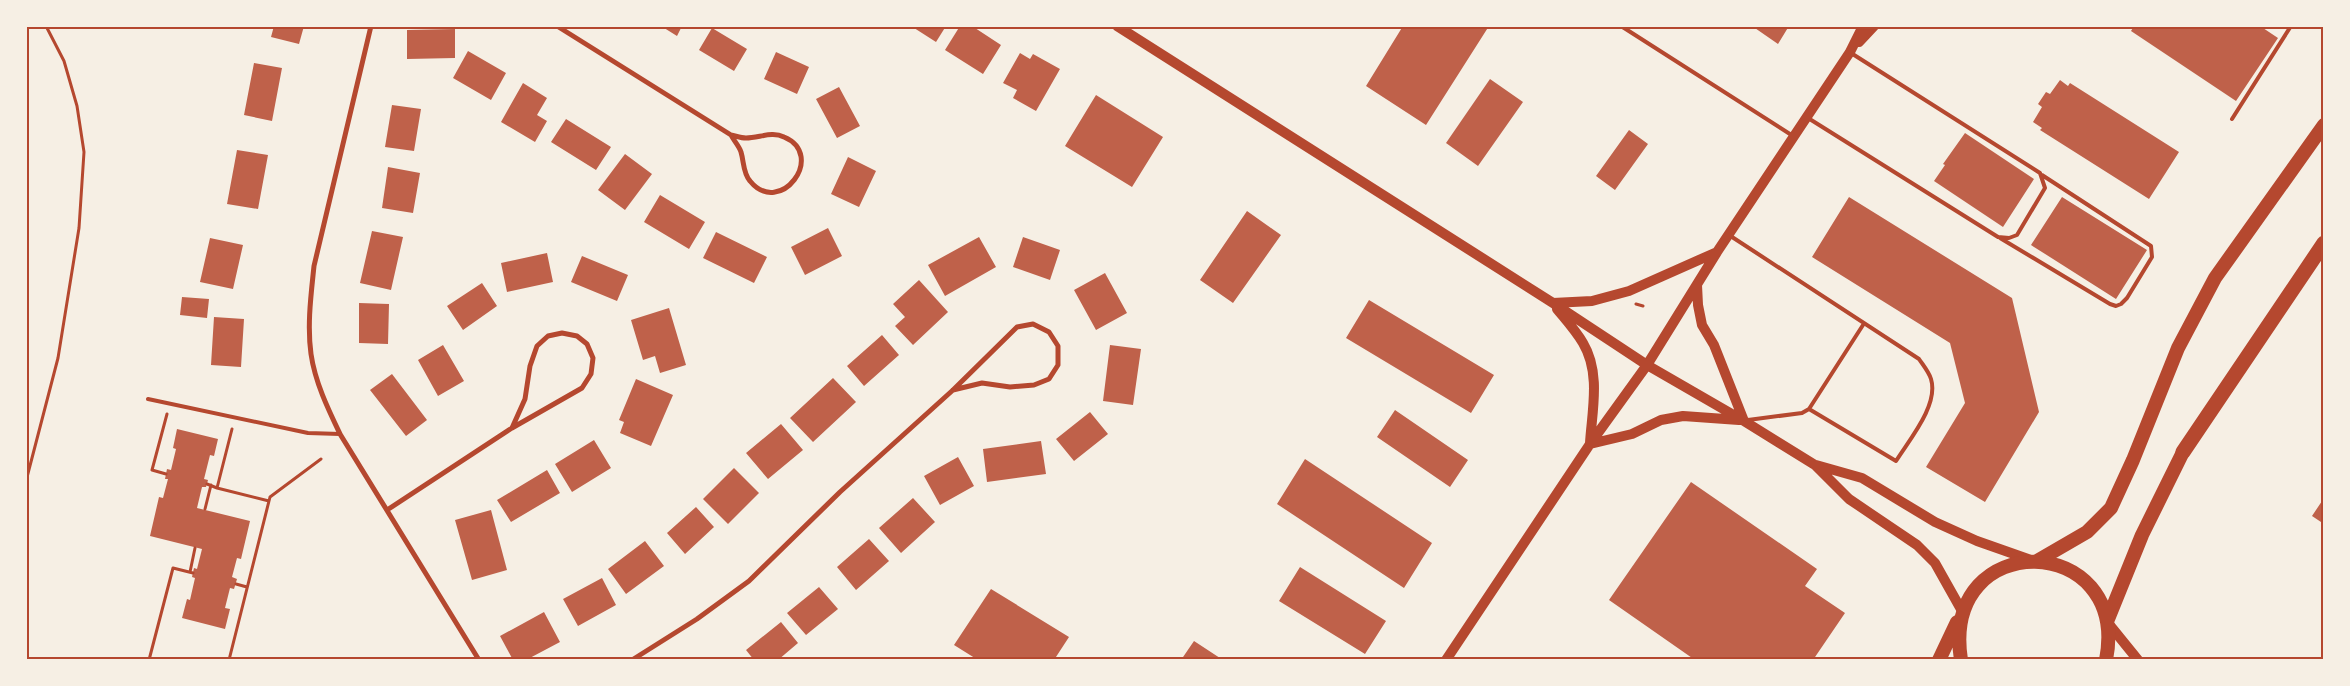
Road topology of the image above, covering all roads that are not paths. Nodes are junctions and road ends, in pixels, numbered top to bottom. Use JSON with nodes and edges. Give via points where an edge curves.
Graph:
{"nodes":[{"id":1,"x":371,"y":26,"type":"edge"},
{"id":2,"x":557,"y":26,"type":"edge"},
{"id":3,"x":1117,"y":26,"type":"edge"},
{"id":4,"x":1621,"y":26,"type":"edge"},
{"id":5,"x":1863,"y":26,"type":"edge"},
{"id":6,"x":1874,"y":26,"type":"edge"},
{"id":7,"x":2291,"y":26,"type":"edge"},
{"id":8,"x":1850,"y":52,"type":"junction"},
{"id":9,"x":1808,"y":118,"type":"junction"},
{"id":10,"x":2232,"y":119,"type":"dead end"},
{"id":11,"x":2324,"y":126,"type":"edge"},
{"id":12,"x":731,"y":135,"type":"junction"},
{"id":13,"x":1795,"y":137,"type":"junction"},
{"id":14,"x":2040,"y":173,"type":"junction"},
{"id":15,"x":1729,"y":235,"type":"junction"},
{"id":16,"x":1998,"y":236,"type":"junction"},
{"id":17,"x":2324,"y":243,"type":"edge"},
{"id":18,"x":1717,"y":252,"type":"junction"},
{"id":19,"x":1697,"y":284,"type":"junction"},
{"id":20,"x":1553,"y":303,"type":"junction"},
{"id":21,"x":1863,"y":325,"type":"junction"},
{"id":22,"x":1647,"y":365,"type":"junction"},
{"id":23,"x":953,"y":390,"type":"junction"},
{"id":24,"x":148,"y":399,"type":"dead end"},
{"id":25,"x":1809,"y":409,"type":"junction"},
{"id":26,"x":1744,"y":421,"type":"junction"},
{"id":27,"x":512,"y":428,"type":"junction"},
{"id":28,"x":340,"y":434,"type":"junction"},
{"id":29,"x":1590,"y":444,"type":"junction"},
{"id":30,"x":2183,"y":452,"type":"joint"},
{"id":31,"x":1815,"y":465,"type":"junction"},
{"id":32,"x":387,"y":510,"type":"junction"},
{"id":33,"x":2035,"y":561,"type":"junction"},
{"id":34,"x":1962,"y":613,"type":"junction"},
{"id":35,"x":2108,"y":621,"type":"junction"},
{"id":36,"x":479,"y":660,"type":"edge"},
{"id":37,"x":632,"y":660,"type":"edge"},
{"id":38,"x":1446,"y":660,"type":"edge"},
{"id":39,"x":1939,"y":660,"type":"edge"},
{"id":40,"x":1961,"y":660,"type":"edge"},
{"id":41,"x":2106,"y":660,"type":"edge"},
{"id":42,"x":2138,"y":660,"type":"edge"}],
"edges":[{"from":1,"to":28,"type":"street","via":[[314,266],[309,307],[311,355],[324,399]]},
{"from":2,"to":12,"type":"street"},
{"from":3,"to":20,"type":"main road"},
{"from":4,"to":13,"type":"lane"},
{"from":5,"to":8,"type":"main road"},
{"from":6,"to":8,"type":"main road"},
{"from":7,"to":10,"type":"lane"},
{"from":8,"to":9,"type":"main road"},
{"from":8,"to":14,"type":"lane"},
{"from":9,"to":13,"type":"main road"},
{"from":9,"to":16,"type":"lane"},
{"from":11,"to":33,"type":"highway","via":[[2215,278],[2178,348],[2111,508],[2087,532]]},
{"from":12,"to":12,"type":"street","via":[[740,151],[746,175],[754,186],[775,192],[786,188],[797,178],[800,155],[791,141],[776,134],[746,138]]},
{"from":13,"to":15,"type":"main road"},
{"from":14,"to":16,"type":"lane","via":[[2045,188],[2017,234],[2009,238]]},
{"from":14,"to":16,"type":"lane","via":[[2151,246],[2152,257],[2127,298],[2116,306],[2110,304]]},
{"from":15,"to":18,"type":"main road"},
{"from":15,"to":21,"type":"lane"},
{"from":17,"to":30,"type":"highway"},
{"from":18,"to":19,"type":"main road"},
{"from":18,"to":20,"type":"main road","via":[[1629,291],[1592,301]]},
{"from":19,"to":22,"type":"main road"},
{"from":19,"to":26,"type":"main road","via":[[1702,325],[1714,345]]},
{"from":20,"to":22,"type":"main road"},
{"from":20,"to":29,"type":"main road","via":[[1583,344],[1591,362],[1594,377]]},
{"from":21,"to":25,"type":"lane"},
{"from":21,"to":25,"type":"lane","via":[[1919,359],[1931,379],[1933,393],[1929,407],[1896,460]]},
{"from":22,"to":26,"type":"main road"},
{"from":22,"to":29,"type":"main road"},
{"from":23,"to":23,"type":"street","via":[[982,383],[1010,387],[1034,385],[1049,379],[1058,365],[1058,346],[1049,332],[1033,324],[1017,327]]},
{"from":23,"to":37,"type":"street","via":[[840,492],[749,581]]},
{"from":24,"to":28,"type":"lane","via":[[308,433]]},
{"from":25,"to":26,"type":"lane","via":[[1802,413]]},
{"from":26,"to":29,"type":"main road","via":[[1661,420],[1632,434]]},
{"from":26,"to":31,"type":"main road"},
{"from":27,"to":27,"type":"street","via":[[582,388],[591,374],[593,358],[587,344],[577,336],[562,332],[548,336],[537,346],[525,399]]},
{"from":27,"to":32,"type":"street"},
{"from":28,"to":32,"type":"street"},
{"from":29,"to":38,"type":"main road"},
{"from":30,"to":35,"type":"highway","via":[[2142,535]]},
{"from":31,"to":33,"type":"main road","via":[[1862,478],[1935,522]]},
{"from":31,"to":34,"type":"main road","via":[[1849,499],[1917,545],[1935,563]]},
{"from":32,"to":36,"type":"street"},
{"from":33,"to":34,"type":"highway","via":[[2013,563],[1991,574],[1974,590]]},
{"from":33,"to":35,"type":"highway","via":[[2061,566],[2082,578],[2098,597]]},
{"from":34,"to":39,"type":"highway"},
{"from":34,"to":40,"type":"highway","via":[[1958,636]]},
{"from":35,"to":41,"type":"highway","via":[[2110,642]]},
{"from":35,"to":42,"type":"main road"}]}
